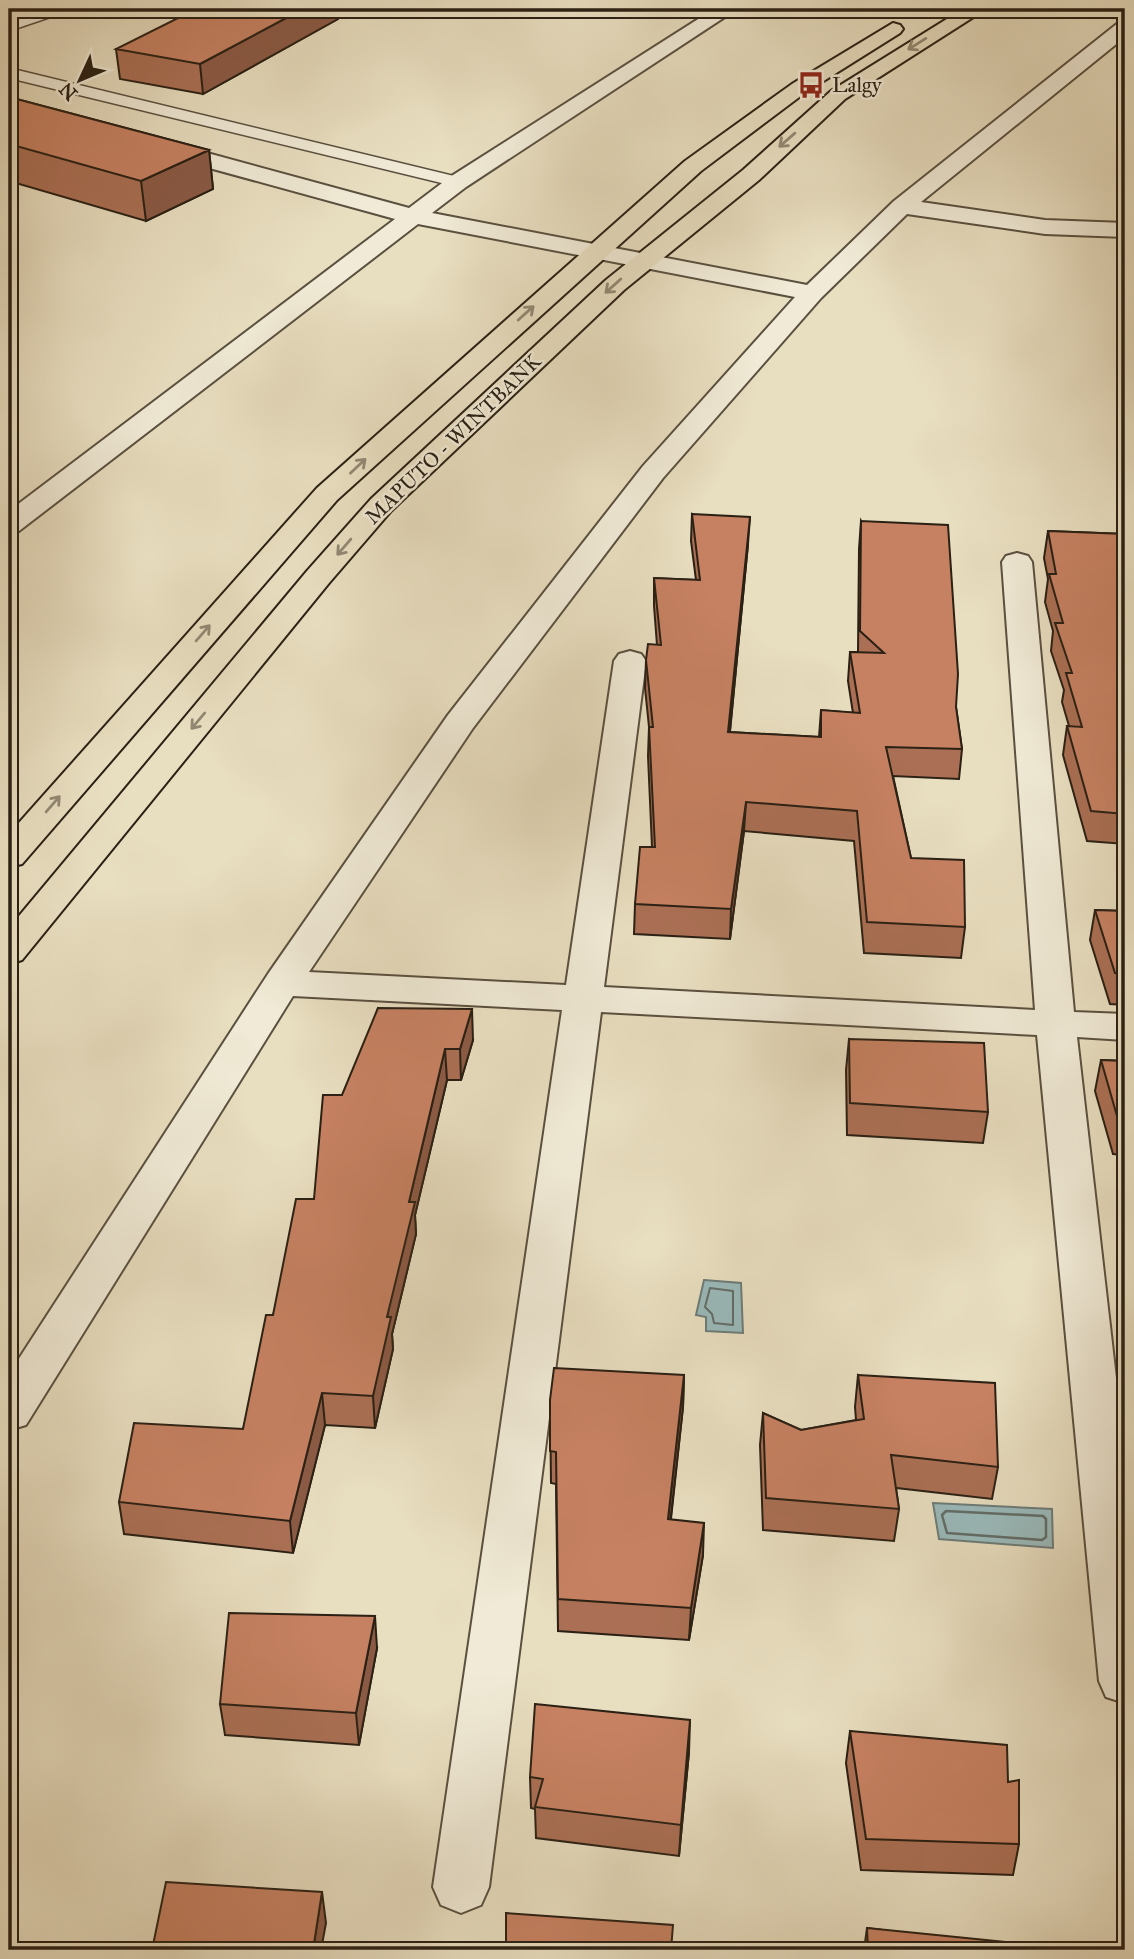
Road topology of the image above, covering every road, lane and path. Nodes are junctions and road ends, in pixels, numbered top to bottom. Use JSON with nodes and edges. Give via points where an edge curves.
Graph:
{"nodes":[{"id":1,"x":60,"y":9,"type":"edge"},
{"id":2,"x":976,"y":9,"type":"edge"},
{"id":3,"x":718,"y":10,"type":"edge"},
{"id":4,"x":910,"y":19,"type":"dead end"},
{"id":5,"x":9,"y":27,"type":"edge"},
{"id":6,"x":1125,"y":27,"type":"edge"},
{"id":7,"x":9,"y":74,"type":"edge"},
{"id":8,"x":143,"y":143,"type":"edge"},
{"id":9,"x":458,"y":182,"type":"junction"},
{"id":10,"x":902,"y":206,"type":"junction"},
{"id":11,"x":412,"y":216,"type":"junction"},
{"id":12,"x":1125,"y":230,"type":"edge"},
{"id":13,"x":597,"y":252,"type":"junction"},
{"id":14,"x":643,"y":260,"type":"junction"},
{"id":15,"x":812,"y":293,"type":"junction"},
{"id":16,"x":10,"y":522,"type":"edge"},
{"id":17,"x":1017,"y":562,"type":"dead end"},
{"id":18,"x":630,"y":661,"type":"dead end"},
{"id":19,"x":9,"y":856,"type":"edge"},
{"id":20,"x":9,"y":952,"type":"edge"},
{"id":21,"x":282,"y":983,"type":"junction"},
{"id":22,"x":582,"y":998,"type":"junction"},
{"id":23,"x":1055,"y":1021,"type":"junction"},
{"id":24,"x":1125,"y":1027,"type":"edge"},
{"id":25,"x":9,"y":1412,"type":"edge"},
{"id":26,"x":1125,"y":1681,"type":"edge"},
{"id":27,"x":461,"y":1887,"type":"dead end"}],
"edges":[{"from":1,"to":5,"type":"lane"},
{"from":2,"to":14,"type":"highway","name":"MAPUTO - WINTBANK","one_way":true,"via":[[838,95],[751,175]]},
{"from":3,"to":9,"type":"street"},
{"from":4,"to":13,"type":"highway","name":"MAPUTO - WINTBANK","via":[[799,88],[724,142]]},
{"from":6,"to":10,"type":"street"},
{"from":7,"to":9,"type":"lane"},
{"from":8,"to":11,"type":"street"},
{"from":9,"to":11,"type":"street"},
{"from":10,"to":12,"type":"street","via":[[1045,227]]},
{"from":10,"to":15,"type":"street"},
{"from":11,"to":13,"type":"street"},
{"from":11,"to":16,"type":"street"},
{"from":13,"to":14,"type":"street"},
{"from":19,"to":13,"type":"highway","name":"MAPUTO - WINTBANK","one_way":true,"via":[[327,494]]},
{"from":14,"to":15,"type":"street"},
{"from":14,"to":20,"type":"highway","name":"MAPUTO - WINTBANK","one_way":true,"via":[[381,505]]},
{"from":15,"to":21,"type":"street","via":[[653,472],[485,690]]},
{"from":17,"to":23,"type":"street"},
{"from":18,"to":22,"type":"street"},
{"from":21,"to":22,"type":"street"},
{"from":21,"to":25,"type":"street"},
{"from":22,"to":23,"type":"street"},
{"from":22,"to":27,"type":"street"},
{"from":23,"to":24,"type":"street"},
{"from":23,"to":26,"type":"street"}]}
